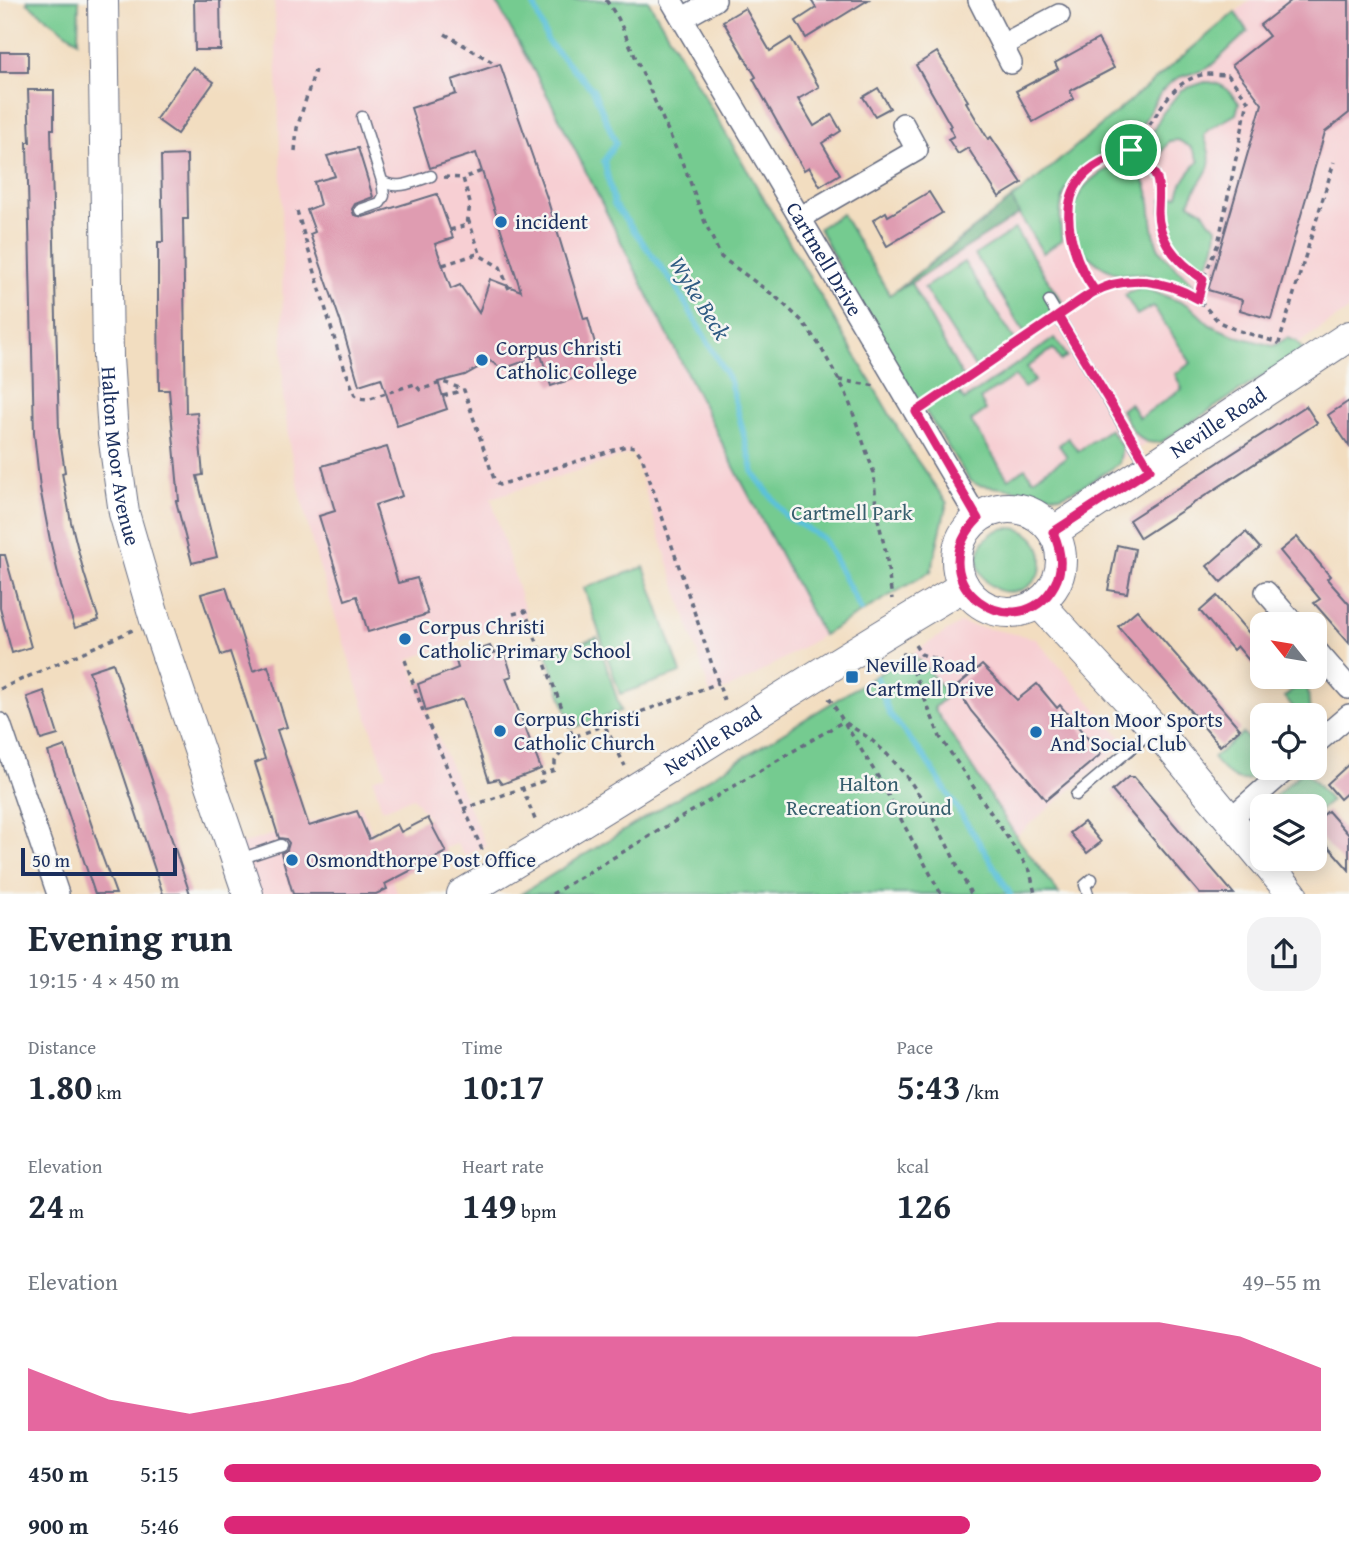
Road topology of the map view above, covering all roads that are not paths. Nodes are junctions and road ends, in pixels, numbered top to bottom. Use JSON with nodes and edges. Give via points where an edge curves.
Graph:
{"nodes":[{"id":1,"x":103,"y":0,"type":"edge"},
{"id":2,"x":715,"y":0,"type":"edge"},
{"id":3,"x":979,"y":0,"type":"edge"},
{"id":4,"x":677,"y":9,"type":"edge"},
{"id":5,"x":1059,"y":15,"type":"dead end"},
{"id":6,"x":362,"y":117,"type":"dead end"},
{"id":7,"x":903,"y":124,"type":"dead end"},
{"id":8,"x":431,"y":176,"type":"dead end"},
{"id":9,"x":382,"y":181,"type":"junction"},
{"id":10,"x":360,"y":209,"type":"dead end"},
{"id":11,"x":801,"y":217,"type":"junction"},
{"id":12,"x":1049,"y":301,"type":"dead end"},
{"id":13,"x":1349,"y":336,"type":"edge"},
{"id":14,"x":1150,"y":469,"type":"junction"},
{"id":15,"x":978,"y":519,"type":"junction"},
{"id":16,"x":1053,"y":532,"type":"junction"},
{"id":17,"x":964,"y":586,"type":"junction"},
{"id":18,"x":1266,"y":592,"type":"dead end"},
{"id":19,"x":1039,"y":603,"type":"junction"},
{"id":20,"x":1284,"y":612,"type":"edge"},
{"id":21,"x":1327,"y":663,"type":"edge"},
{"id":22,"x":1349,"y":688,"type":"edge"},
{"id":23,"x":1349,"y":715,"type":"edge"},
{"id":24,"x":0,"y":724,"type":"edge"},
{"id":25,"x":1154,"y":729,"type":"junction"},
{"id":26,"x":1327,"y":734,"type":"edge"},
{"id":27,"x":1274,"y":780,"type":"edge"},
{"id":28,"x":1076,"y":795,"type":"dead end"},
{"id":29,"x":1230,"y":819,"type":"junction"},
{"id":30,"x":1250,"y":843,"type":"edge"},
{"id":31,"x":281,"y":845,"type":"dead end"},
{"id":32,"x":236,"y":860,"type":"junction"},
{"id":33,"x":1273,"y":871,"type":"edge"},
{"id":34,"x":1092,"y":879,"type":"dead end"},
{"id":35,"x":58,"y":894,"type":"edge"},
{"id":36,"x":248,"y":894,"type":"edge"},
{"id":37,"x":463,"y":894,"type":"edge"},
{"id":38,"x":1088,"y":894,"type":"edge"},
{"id":39,"x":1292,"y":894,"type":"edge"}],
"edges":[{"from":1,"to":32,"type":"street","name":"Halton Moor Avenue","via":[[108,358],[124,513]]},
{"from":2,"to":4,"type":"street"},
{"from":3,"to":5,"type":"street","via":[[1006,54]]},
{"from":4,"to":11,"type":"street","name":"Cartmell Drive"},
{"from":6,"to":9,"type":"lane"},
{"from":7,"to":11,"type":"street","via":[[923,159]]},
{"from":8,"to":9,"type":"lane","via":[[396,186]]},
{"from":9,"to":10,"type":"lane","via":[[380,203]]},
{"from":11,"to":15,"type":"street","name":"Cartmell Drive"},
{"from":12,"to":14,"type":"lane"},
{"from":13,"to":14,"type":"street","name":"Neville Road"},
{"from":14,"to":16,"type":"street","name":"Neville Road"},
{"from":15,"to":16,"type":"street","via":[[1012,508],[1029,512]]},
{"from":15,"to":17,"type":"street","via":[[958,550]]},
{"from":16,"to":19,"type":"street","via":[[1060,547],[1060,570],[1051,592]]},
{"from":17,"to":19,"type":"street","via":[[990,609],[1024,610]]},
{"from":17,"to":37,"type":"street","name":"Neville Road"},
{"from":18,"to":20,"type":"street"},
{"from":19,"to":25,"type":"street"},
{"from":21,"to":22,"type":"street"},
{"from":23,"to":26,"type":"street"},
{"from":24,"to":35,"type":"street"},
{"from":25,"to":28,"type":"lane"},
{"from":25,"to":29,"type":"street"},
{"from":27,"to":29,"type":"street"},
{"from":29,"to":30,"type":"street"},
{"from":31,"to":32,"type":"lane"},
{"from":32,"to":36,"type":"street","name":"Halton Moor Avenue"},
{"from":33,"to":39,"type":"street"},
{"from":34,"to":38,"type":"lane","via":[[1085,885]]}]}
